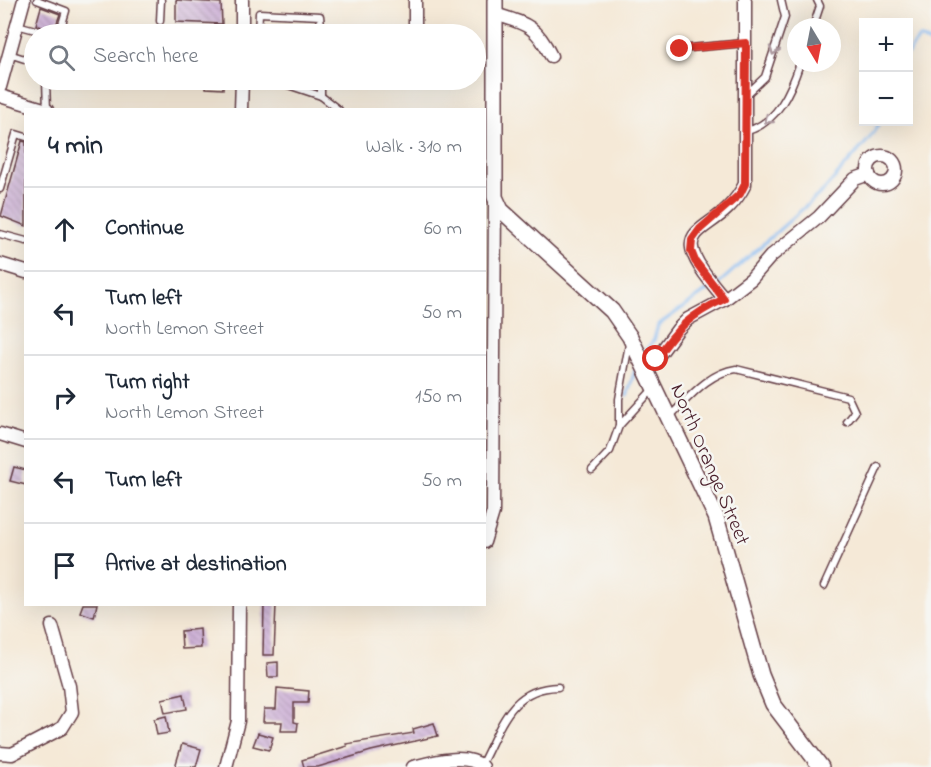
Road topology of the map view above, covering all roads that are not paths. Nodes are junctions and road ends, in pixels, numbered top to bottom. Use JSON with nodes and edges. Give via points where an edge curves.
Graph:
{"nodes":[{"id":1,"x":24,"y":0,"type":"edge"},
{"id":2,"x":37,"y":0,"type":"edge"},
{"id":3,"x":161,"y":0,"type":"edge"},
{"id":4,"x":242,"y":0,"type":"edge"},
{"id":5,"x":416,"y":0,"type":"edge"},
{"id":6,"x":746,"y":0,"type":"edge"},
{"id":7,"x":781,"y":0,"type":"edge"},
{"id":8,"x":817,"y":0,"type":"edge"},
{"id":9,"x":495,"y":7,"type":"edge"},
{"id":10,"x":816,"y":18,"type":"edge"},
{"id":11,"x":160,"y":21,"type":"dead end"},
{"id":12,"x":62,"y":24,"type":"edge"},
{"id":13,"x":242,"y":24,"type":"edge"},
{"id":14,"x":258,"y":24,"type":"edge"},
{"id":15,"x":321,"y":24,"type":"edge"},
{"id":16,"x":416,"y":24,"type":"edge"},
{"id":17,"x":17,"y":25,"type":"junction"},
{"id":18,"x":24,"y":27,"type":"edge"},
{"id":19,"x":746,"y":43,"type":"junction"},
{"id":20,"x":680,"y":49,"type":"dead end"},
{"id":21,"x":9,"y":54,"type":"junction"},
{"id":22,"x":551,"y":56,"type":"dead end"},
{"id":23,"x":24,"y":59,"type":"edge"},
{"id":24,"x":796,"y":72,"type":"edge"},
{"id":25,"x":0,"y":87,"type":"edge"},
{"id":26,"x":46,"y":90,"type":"edge"},
{"id":27,"x":242,"y":90,"type":"edge"},
{"id":28,"x":303,"y":90,"type":"edge"},
{"id":29,"x":321,"y":90,"type":"edge"},
{"id":30,"x":747,"y":94,"type":"junction"},
{"id":31,"x":0,"y":96,"type":"edge"},
{"id":32,"x":321,"y":96,"type":"junction"},
{"id":33,"x":40,"y":108,"type":"edge"},
{"id":34,"x":47,"y":108,"type":"edge"},
{"id":35,"x":241,"y":108,"type":"edge"},
{"id":36,"x":336,"y":108,"type":"edge"},
{"id":37,"x":490,"y":119,"type":"edge"},
{"id":38,"x":747,"y":131,"type":"junction"},
{"id":39,"x":24,"y":136,"type":"edge"},
{"id":40,"x":869,"y":174,"type":"dead end"},
{"id":41,"x":0,"y":189,"type":"edge"},
{"id":42,"x":495,"y":197,"type":"junction"},
{"id":43,"x":0,"y":234,"type":"edge"},
{"id":44,"x":24,"y":240,"type":"edge"},
{"id":45,"x":0,"y":264,"type":"edge"},
{"id":46,"x":24,"y":271,"type":"edge"},
{"id":47,"x":721,"y":295,"type":"junction"},
{"id":48,"x":630,"y":337,"type":"junction"},
{"id":49,"x":656,"y":359,"type":"dead end"},
{"id":50,"x":655,"y":387,"type":"junction"},
{"id":51,"x":489,"y":410,"type":"edge"},
{"id":52,"x":669,"y":418,"type":"junction"},
{"id":53,"x":847,"y":422,"type":"dead end"},
{"id":54,"x":619,"y":426,"type":"junction"},
{"id":55,"x":0,"y":434,"type":"edge"},
{"id":56,"x":24,"y":441,"type":"edge"},
{"id":57,"x":878,"y":467,"type":"dead end"},
{"id":58,"x":592,"y":470,"type":"dead end"},
{"id":59,"x":486,"y":535,"type":"edge"},
{"id":60,"x":824,"y":586,"type":"dead end"},
{"id":61,"x":239,"y":606,"type":"edge"},
{"id":62,"x":52,"y":626,"type":"dead end"},
{"id":63,"x":558,"y":687,"type":"dead end"},
{"id":64,"x":0,"y":753,"type":"edge"},
{"id":65,"x":430,"y":765,"type":"edge"},
{"id":66,"x":482,"y":766,"type":"edge"},
{"id":67,"x":226,"y":767,"type":"edge"},
{"id":68,"x":413,"y":767,"type":"edge"},
{"id":69,"x":821,"y":767,"type":"edge"}],
"edges":[{"from":1,"to":17,"type":"street"},
{"from":2,"to":12,"type":"lane","via":[[66,11]]},
{"from":3,"to":11,"type":"lane"},
{"from":4,"to":13,"type":"street"},
{"from":5,"to":16,"type":"street"},
{"from":6,"to":19,"type":"street"},
{"from":7,"to":30,"type":"lane","one_way":true,"via":[[785,17],[765,77]]},
{"from":8,"to":10,"type":"lane","via":[[820,6]]},
{"from":9,"to":22,"type":"street","via":[[529,25],[542,37]]},
{"from":9,"to":37,"type":"street"},
{"from":14,"to":15,"type":"lane","via":[[259,13],[320,16]]},
{"from":17,"to":18,"type":"lane"},
{"from":17,"to":21,"type":"street"},
{"from":19,"to":20,"type":"lane"},
{"from":19,"to":30,"type":"street"},
{"from":21,"to":23,"type":"lane"},
{"from":21,"to":25,"type":"street"},
{"from":24,"to":38,"type":"lane","one_way":true,"via":[[775,115],[760,128]]},
{"from":26,"to":34,"type":"lane"},
{"from":27,"to":35,"type":"street"},
{"from":28,"to":32,"type":"lane"},
{"from":29,"to":32,"type":"lane"},
{"from":30,"to":38,"type":"street"},
{"from":31,"to":33,"type":"street"},
{"from":32,"to":36,"type":"lane"},
{"from":37,"to":42,"type":"street"},
{"from":38,"to":47,"type":"street","via":[[745,184],[740,194],[692,240],[695,261]]},
{"from":39,"to":41,"type":"lane","via":[[16,134]]},
{"from":40,"to":47,"type":"street","via":[[855,179],[751,279]]},
{"from":42,"to":48,"type":"street","name":"North Orange Street","via":[[501,210],[612,311]]},
{"from":42,"to":51,"type":"street"},
{"from":43,"to":44,"type":"lane"},
{"from":45,"to":46,"type":"street"},
{"from":47,"to":49,"type":"street","via":[[688,319]]},
{"from":48,"to":50,"type":"street","name":"North Orange Street"},
{"from":48,"to":54,"type":"lane","via":[[619,399]]},
{"from":50,"to":52,"type":"street","name":"North Orange Street"},
{"from":50,"to":54,"type":"lane"},
{"from":51,"to":59,"type":"street","via":[[493,512]]},
{"from":52,"to":53,"type":"lane","via":[[712,376],[736,369],[848,397],[855,412]]},
{"from":52,"to":69,"type":"street","name":"North Orange Street","via":[[716,517],[761,675],[773,704]]},
{"from":54,"to":58,"type":"lane","via":[[610,451]]},
{"from":55,"to":56,"type":"street"},
{"from":57,"to":60,"type":"lane"},
{"from":61,"to":67,"type":"street","via":[[238,721]]},
{"from":62,"to":64,"type":"street","via":[[72,712],[62,728],[12,754]]},
{"from":63,"to":66,"type":"lane","via":[[528,692],[517,700]]},
{"from":65,"to":66,"type":"street","via":[[459,760]]},
{"from":65,"to":68,"type":"street"}]}
